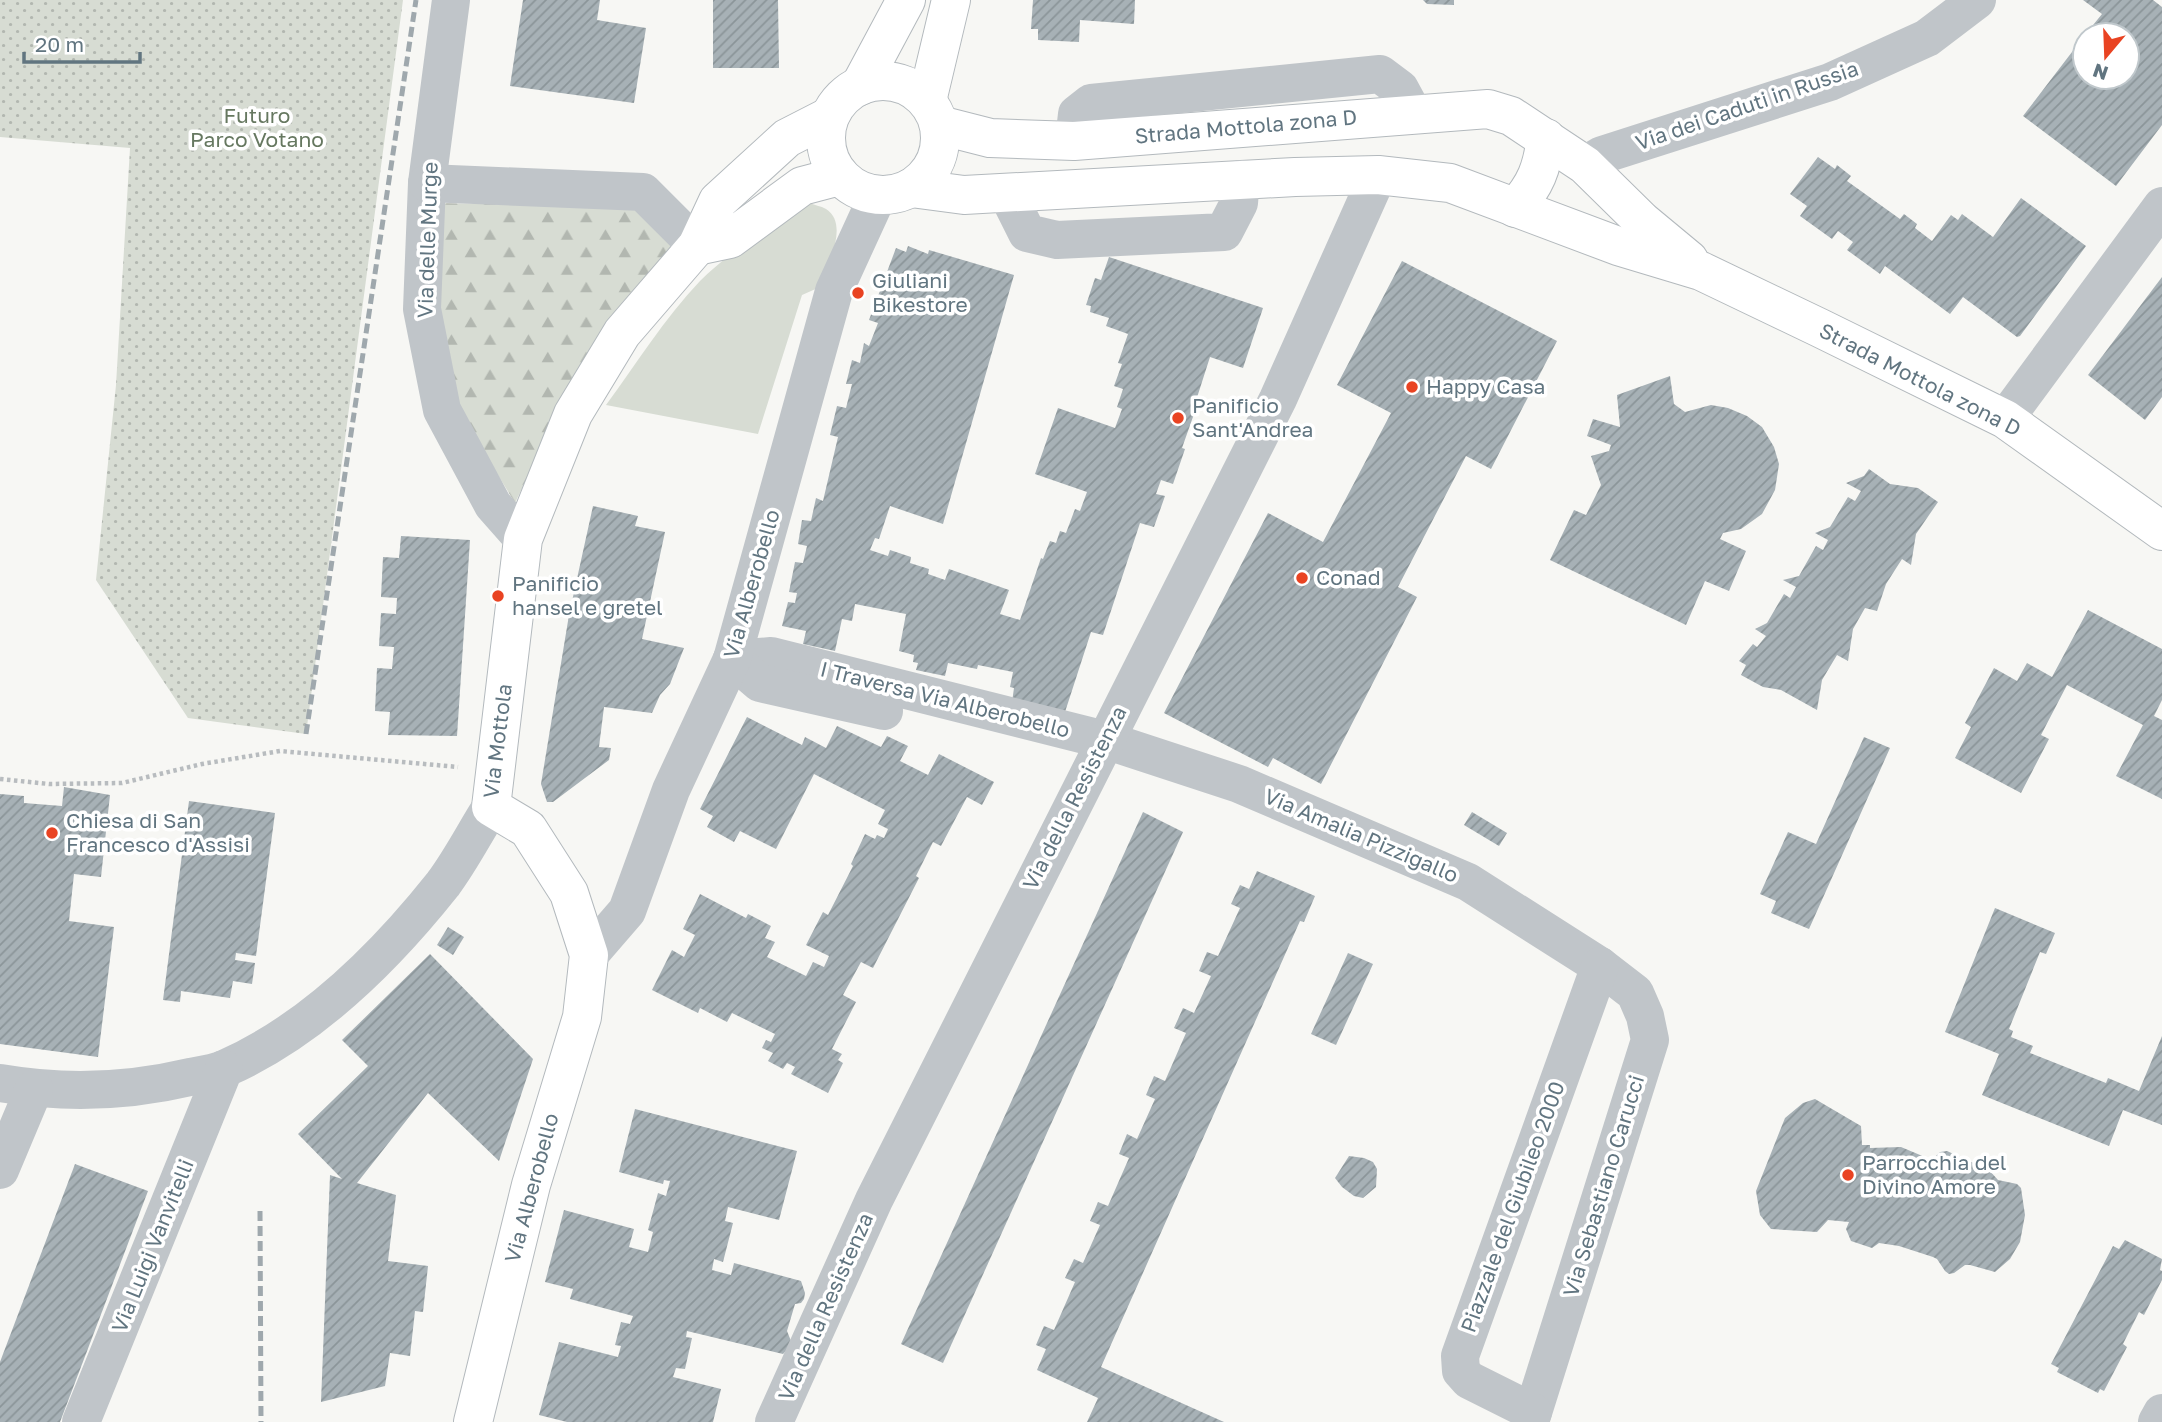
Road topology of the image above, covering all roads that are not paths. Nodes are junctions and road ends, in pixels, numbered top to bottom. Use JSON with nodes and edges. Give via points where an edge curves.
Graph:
{"nodes":[{"id":1,"x":451,"y":0,"type":"edge"},
{"id":2,"x":906,"y":0,"type":"edge"},
{"id":3,"x":951,"y":0,"type":"edge"},
{"id":4,"x":1977,"y":0,"type":"edge"},
{"id":5,"x":860,"y":86,"type":"junction"},
{"id":6,"x":933,"y":113,"type":"junction"},
{"id":7,"x":830,"y":116,"type":"junction"},
{"id":8,"x":1546,"y":138,"type":"junction"},
{"id":9,"x":1585,"y":164,"type":"junction"},
{"id":10,"x":1378,"y":175,"type":"junction"},
{"id":11,"x":840,"y":176,"type":"junction"},
{"id":12,"x":1241,"y":179,"type":"junction"},
{"id":13,"x":427,"y":183,"type":"junction"},
{"id":14,"x":894,"y":192,"type":"junction"},
{"id":15,"x":1007,"y":193,"type":"junction"},
{"id":16,"x":2162,"y":206,"type":"edge"},
{"id":17,"x":1516,"y":208,"type":"junction"},
{"id":18,"x":697,"y":246,"type":"junction"},
{"id":19,"x":1701,"y":271,"type":"junction"},
{"id":20,"x":2005,"y":419,"type":"junction"},
{"id":21,"x":2162,"y":531,"type":"edge"},
{"id":22,"x":523,"y":539,"type":"junction"},
{"id":23,"x":732,"y":659,"type":"junction"},
{"id":24,"x":1105,"y":740,"type":"junction"},
{"id":25,"x":491,"y":807,"type":"junction"},
{"id":26,"x":589,"y":955,"type":"junction"},
{"id":27,"x":1600,"y":966,"type":"junction"},
{"id":28,"x":224,"y":1069,"type":"junction"},
{"id":29,"x":17,"y":1086,"type":"edge"},
{"id":30,"x":0,"y":1170,"type":"edge"},
{"id":31,"x":2162,"y":1413,"type":"edge"},
{"id":32,"x":1532,"y":1417,"type":"edge"},
{"id":33,"x":81,"y":1422,"type":"edge"},
{"id":34,"x":473,"y":1422,"type":"edge"},
{"id":35,"x":774,"y":1422,"type":"edge"},
{"id":36,"x":2157,"y":1422,"type":"edge"}],
"edges":[{"from":1,"to":13,"type":"street","name":"Via delle Murge"},
{"from":2,"to":5,"type":"main road"},
{"from":3,"to":6,"type":"main road"},
{"from":4,"to":9,"type":"street","name":"Via dei Caduti in Russia","via":[[1927,38],[1830,82]]},
{"from":5,"to":6,"type":"main road","via":[[896,82],[913,90]]},
{"from":5,"to":7,"type":"main road","via":[[847,93]]},
{"from":6,"to":8,"type":"main road","name":"Strada Mottola zona D","via":[[990,138],[1074,141],[1488,109],[1511,116]]},
{"from":6,"to":14,"type":"main road","via":[[940,144],[936,162],[926,177]]},
{"from":7,"to":11,"type":"main road","via":[[829,158]]},
{"from":7,"to":18,"type":"main road","name":"Via Mottola","via":[[787,138],[718,201]]},
{"from":8,"to":9,"type":"main road","name":"Strada Mottola zona D"},
{"from":8,"to":17,"type":"main road","via":[[1543,162]]},
{"from":9,"to":19,"type":"main road","name":"Strada Mottola zona D"},
{"from":10,"to":12,"type":"main road","name":"Strada Mottola zona D"},
{"from":10,"to":17,"type":"main road","name":"Strada Mottola zona D","via":[[1450,183]]},
{"from":10,"to":24,"type":"street","name":"Via della Resistenza","via":[[1278,399]]},
{"from":11,"to":14,"type":"main road","via":[[864,192]]},
{"from":11,"to":18,"type":"main road","via":[[802,186],[730,239]]},
{"from":12,"to":15,"type":"main road","name":"Strada Mottola zona D"},
{"from":12,"to":15,"type":"street","via":[[1239,203],[1224,232],[1058,240],[1027,233]]},
{"from":13,"to":18,"type":"street","via":[[643,192]]},
{"from":13,"to":22,"type":"street","name":"Via delle Murge","via":[[422,309],[442,411],[494,506]]},
{"from":14,"to":15,"type":"main road","name":"Strada Mottola zona D"},
{"from":14,"to":23,"type":"street","name":"Via Alberobello","via":[[834,291]]},
{"from":16,"to":20,"type":"street"},
{"from":17,"to":19,"type":"main road","name":"Strada Mottola zona D"},
{"from":18,"to":22,"type":"main road","name":"Via Mottola","via":[[622,333],[580,402]]},
{"from":19,"to":20,"type":"main road","name":"Strada Mottola zona D"},
{"from":20,"to":21,"type":"main road","name":"Strada Mottola zona D"},
{"from":22,"to":25,"type":"main road","name":"Via Mottola"},
{"from":23,"to":24,"type":"street","name":"I Traversa Via Alberobello","via":[[771,656]]},
{"from":23,"to":26,"type":"street","name":"Via Alberobello","via":[[671,790],[627,911]]},
{"from":24,"to":27,"type":"street","name":"Via Amalia Pizzigallo","via":[[1239,784],[1468,882]]},
{"from":24,"to":35,"type":"street","name":"Via della Resistenza","via":[[874,1200]]},
{"from":25,"to":26,"type":"main road","name":"Via Alberobello","via":[[528,829],[569,893]]},
{"from":25,"to":28,"type":"street","name":"Via Mottola","via":[[444,882],[390,946],[284,1037]]},
{"from":26,"to":34,"type":"main road","name":"Via Alberobello","via":[[582,1017],[531,1185]]},
{"from":27,"to":32,"type":"street","name":"Via Sebastiano Carucci","via":[[1634,993],[1650,1040]]},
{"from":27,"to":32,"type":"street","name":"Piazzale del Giubileo 2000","via":[[1460,1356],[1461,1371],[1469,1380]]},
{"from":28,"to":29,"type":"street","name":"Via Mottola","via":[[161,1084],[93,1092]]},
{"from":28,"to":33,"type":"street","name":"Via Luigi Vanvitelli"},
{"from":29,"to":30,"type":"street"},
{"from":31,"to":36,"type":"street"}]}
